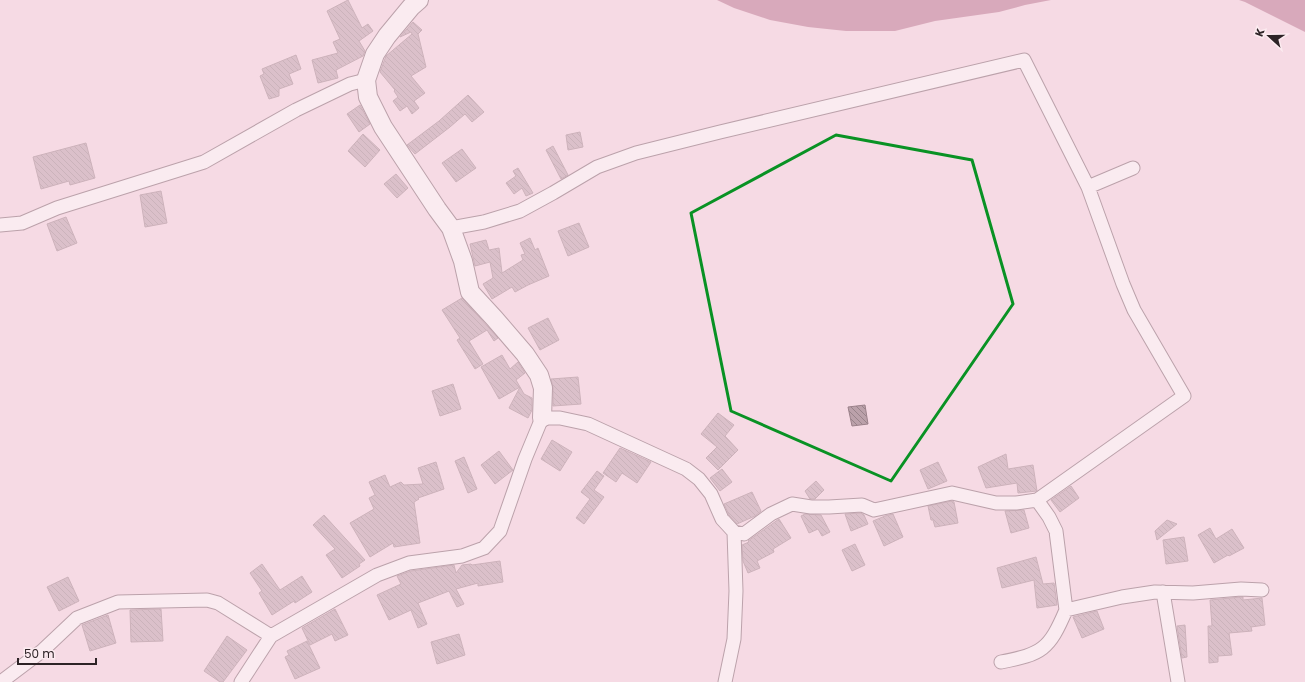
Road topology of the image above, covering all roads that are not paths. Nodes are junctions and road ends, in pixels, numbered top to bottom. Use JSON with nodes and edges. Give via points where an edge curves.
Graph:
{"nodes":[{"id":1,"x":419,"y":0,"type":"edge"},
{"id":2,"x":366,"y":80,"type":"junction"},
{"id":3,"x":1133,"y":168,"type":"dead end"},
{"id":4,"x":1088,"y":187,"type":"junction"},
{"id":5,"x":0,"y":225,"type":"edge"},
{"id":6,"x":450,"y":228,"type":"junction"},
{"id":7,"x":542,"y":418,"type":"junction"},
{"id":8,"x":1037,"y":500,"type":"junction"},
{"id":9,"x":734,"y":532,"type":"junction"},
{"id":10,"x":1262,"y":590,"type":"dead end"},
{"id":11,"x":1163,"y":592,"type":"junction"},
{"id":12,"x":1066,"y":610,"type":"junction"},
{"id":13,"x":271,"y":636,"type":"junction"},
{"id":14,"x":1001,"y":662,"type":"dead end"},
{"id":15,"x":0,"y":682,"type":"edge"},
{"id":16,"x":241,"y":682,"type":"edge"},
{"id":17,"x":725,"y":682,"type":"edge"},
{"id":18,"x":1178,"y":682,"type":"edge"}],
"edges":[{"from":1,"to":2,"type":"street","via":[[387,36],[375,54]]},
{"from":2,"to":5,"type":"street","via":[[350,84],[296,110],[204,162],[57,208],[22,223]]},
{"from":2,"to":6,"type":"street","via":[[368,97],[383,127]]},
{"from":3,"to":4,"type":"street"},
{"from":4,"to":6,"type":"street","via":[[1024,60],[636,153],[597,167],[520,211],[484,222]]},
{"from":4,"to":8,"type":"street","via":[[1134,310],[1184,396]]},
{"from":6,"to":7,"type":"street","via":[[463,261],[470,292],[525,354],[539,375],[542,388]]},
{"from":7,"to":9,"type":"street","via":[[560,418],[588,424],[686,469],[711,494],[722,519]]},
{"from":7,"to":13,"type":"street","via":[[500,531],[484,548],[462,556],[409,563],[377,575]]},
{"from":8,"to":9,"type":"street","via":[[996,503],[952,493],[874,510],[862,505],[811,507],[792,504],[771,514],[744,534]]},
{"from":8,"to":12,"type":"street","via":[[1056,531]]},
{"from":9,"to":17,"type":"street","via":[[734,639]]},
{"from":10,"to":11,"type":"street"},
{"from":11,"to":12,"type":"street","via":[[1122,597]]},
{"from":11,"to":18,"type":"street"},
{"from":12,"to":14,"type":"street","via":[[1056,632],[1042,649],[1026,657]]},
{"from":13,"to":15,"type":"street","via":[[218,603],[207,600],[118,602],[77,618],[42,652]]},
{"from":13,"to":16,"type":"street"}]}
